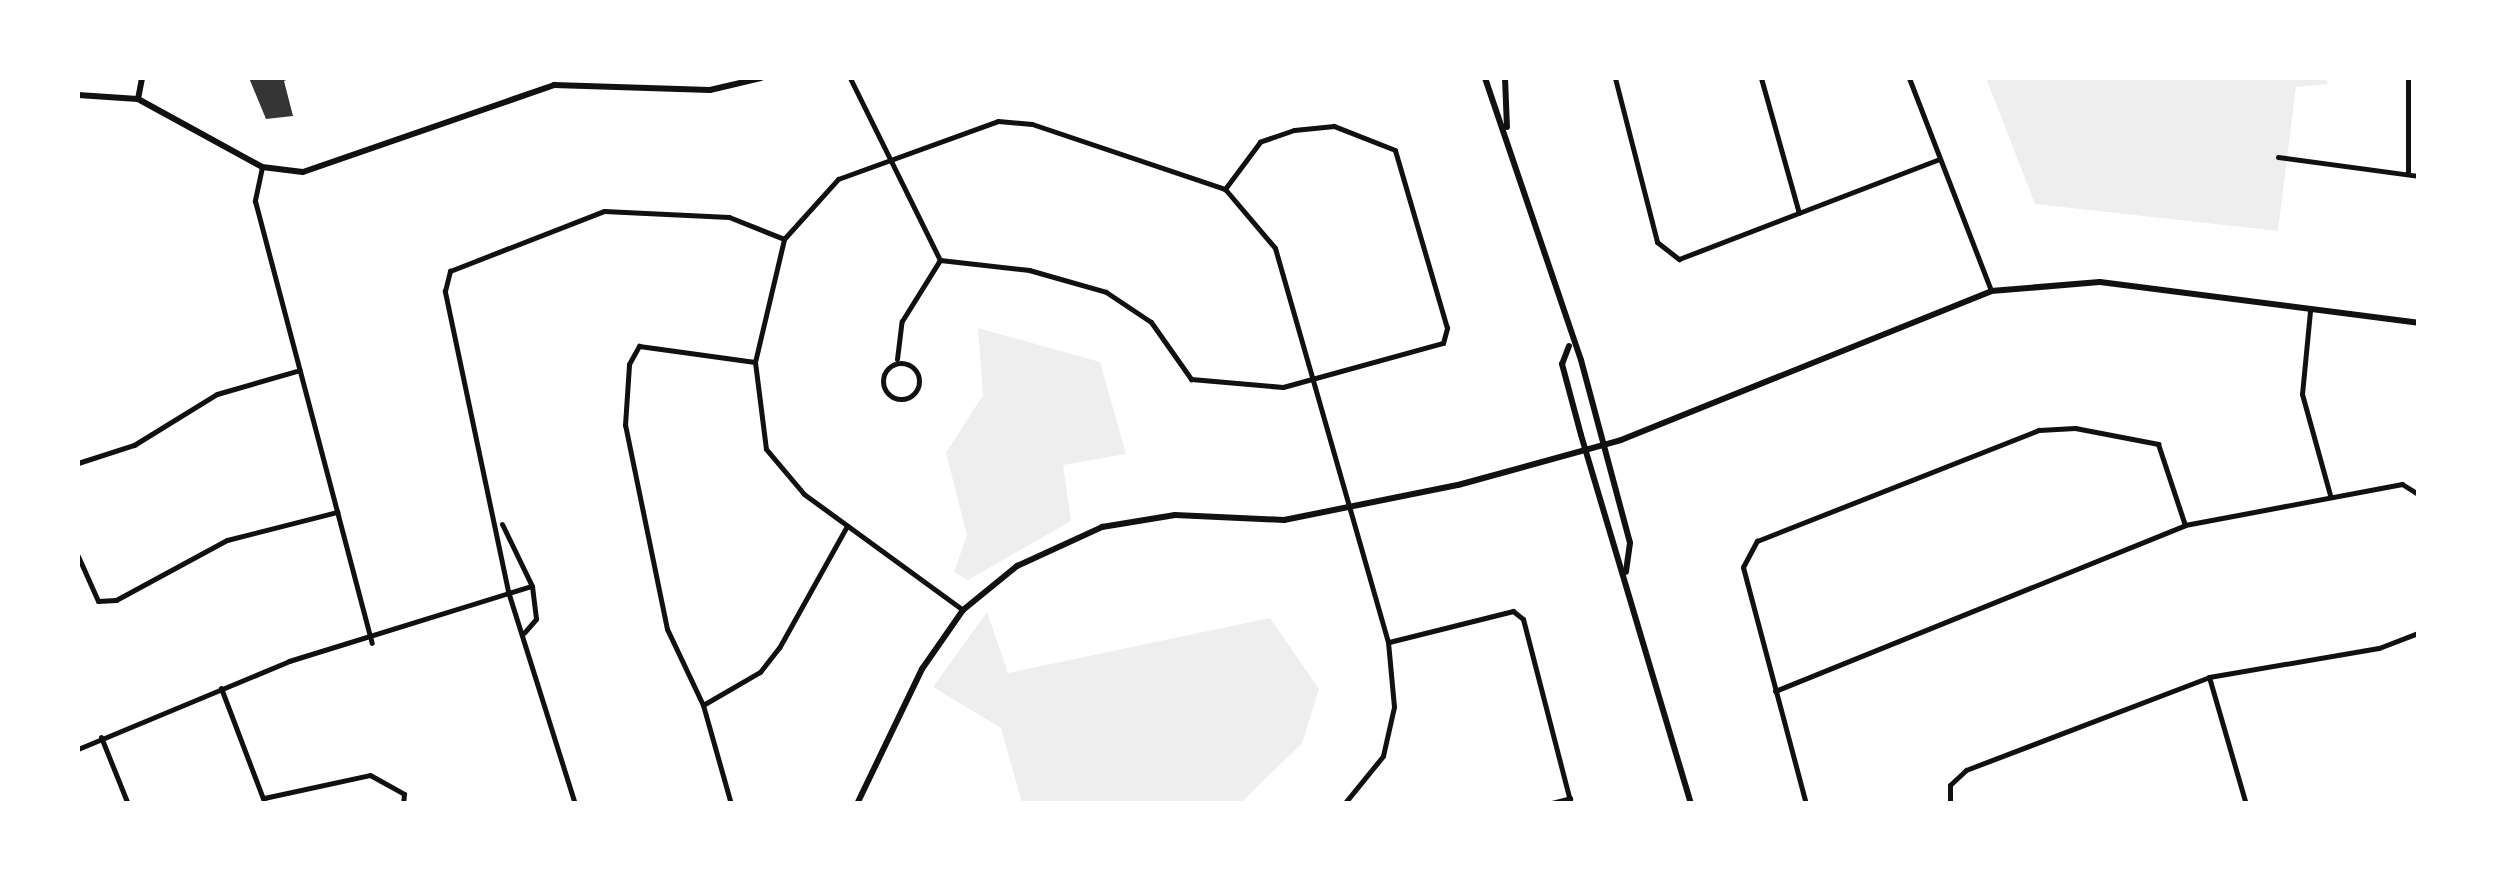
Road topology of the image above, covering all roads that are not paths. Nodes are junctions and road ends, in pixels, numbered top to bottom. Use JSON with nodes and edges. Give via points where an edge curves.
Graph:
{"nodes":[{"id":1,"x":142,"y":78,"type":"edge"},
{"id":2,"x":761,"y":78,"type":"edge"},
{"id":3,"x":850,"y":78,"type":"edge"},
{"id":4,"x":1485,"y":78,"type":"edge"},
{"id":5,"x":1506,"y":78,"type":"edge"},
{"id":6,"x":1615,"y":78,"type":"edge"},
{"id":7,"x":1761,"y":78,"type":"edge"},
{"id":8,"x":1909,"y":78,"type":"edge"},
{"id":9,"x":2408,"y":78,"type":"edge"},
{"id":10,"x":78,"y":94,"type":"edge"},
{"id":11,"x":138,"y":99,"type":"junction"},
{"id":12,"x":1507,"y":128,"type":"junction"},
{"id":13,"x":2278,"y":156,"type":"dead end"},
{"id":14,"x":886,"y":158,"type":"junction"},
{"id":15,"x":1938,"y":159,"type":"junction"},
{"id":16,"x":262,"y":167,"type":"junction"},
{"id":17,"x":2408,"y":174,"type":"junction"},
{"id":18,"x":2418,"y":176,"type":"edge"},
{"id":19,"x":1226,"y":188,"type":"junction"},
{"id":20,"x":1799,"y":212,"type":"junction"},
{"id":21,"x":784,"y":239,"type":"junction"},
{"id":22,"x":940,"y":260,"type":"junction"},
{"id":23,"x":1991,"y":291,"type":"junction"},
{"id":24,"x":2310,"y":310,"type":"junction"},
{"id":25,"x":2418,"y":324,"type":"edge"},
{"id":26,"x":1570,"y":344,"type":"junction"},
{"id":27,"x":897,"y":358,"type":"junction"},
{"id":28,"x":754,"y":362,"type":"junction"},
{"id":29,"x":300,"y":370,"type":"junction"},
{"id":30,"x":1315,"y":380,"type":"junction"},
{"id":31,"x":1604,"y":444,"type":"junction"},
{"id":32,"x":1585,"y":449,"type":"junction"},
{"id":33,"x":78,"y":464,"type":"edge"},
{"id":34,"x":2418,"y":494,"type":"edge"},
{"id":35,"x":2330,"y":495,"type":"junction"},
{"id":36,"x":337,"y":512,"type":"junction"},
{"id":37,"x":1349,"y":512,"type":"junction"},
{"id":38,"x":499,"y":519,"type":"junction"},
{"id":39,"x":2185,"y":525,"type":"junction"},
{"id":40,"x":847,"y":526,"type":"junction"},
{"id":41,"x":78,"y":556,"type":"edge"},
{"id":42,"x":1626,"y":572,"type":"junction"},
{"id":43,"x":532,"y":586,"type":"junction"},
{"id":44,"x":508,"y":591,"type":"junction"},
{"id":45,"x":963,"y":610,"type":"junction"},
{"id":46,"x":524,"y":633,"type":"junction"},
{"id":47,"x":2418,"y":633,"type":"edge"},
{"id":48,"x":1388,"y":642,"type":"junction"},
{"id":49,"x":372,"y":643,"type":"junction"},
{"id":50,"x":2208,"y":677,"type":"junction"},
{"id":51,"x":221,"y":688,"type":"junction"},
{"id":52,"x":1775,"y":690,"type":"junction"},
{"id":53,"x":703,"y":705,"type":"junction"},
{"id":54,"x":102,"y":736,"type":"junction"},
{"id":55,"x":78,"y":749,"type":"edge"},
{"id":56,"x":265,"y":801,"type":"edge"},
{"id":57,"x":1570,"y":801,"type":"edge"},
{"id":58,"x":128,"y":804,"type":"edge"},
{"id":59,"x":402,"y":804,"type":"edge"},
{"id":60,"x":575,"y":804,"type":"edge"},
{"id":61,"x":731,"y":804,"type":"edge"},
{"id":62,"x":858,"y":804,"type":"edge"},
{"id":63,"x":1344,"y":804,"type":"edge"},
{"id":64,"x":1548,"y":804,"type":"edge"},
{"id":65,"x":1691,"y":804,"type":"edge"},
{"id":66,"x":1806,"y":804,"type":"edge"},
{"id":67,"x":1950,"y":804,"type":"edge"},
{"id":68,"x":2246,"y":804,"type":"edge"}],
"edges":[{"from":1,"to":11,"type":"street"},
{"from":2,"to":16,"type":"street","via":[[710,90],[554,85],[342,165]]},
{"from":3,"to":14,"type":"street"},
{"from":4,"to":12,"type":"street"},
{"from":5,"to":12,"type":"street","via":[[1514,108]]},
{"from":6,"to":20,"type":"street","via":[[1657,242],[1670,256]]},
{"from":7,"to":20,"type":"street"},
{"from":8,"to":15,"type":"street"},
{"from":9,"to":17,"type":"street"},
{"from":10,"to":11,"type":"street"},
{"from":11,"to":16,"type":"street"},
{"from":12,"to":26,"type":"street"},
{"from":13,"to":17,"type":"street"},
{"from":14,"to":19,"type":"street","via":[[963,126],[1032,124]]},
{"from":14,"to":21,"type":"street","via":[[838,179]]},
{"from":14,"to":22,"type":"street"},
{"from":15,"to":20,"type":"street"},
{"from":15,"to":23,"type":"street"},
{"from":16,"to":29,"type":"street","via":[[255,201]]},
{"from":17,"to":18,"type":"street"},
{"from":19,"to":30,"type":"street","via":[[1275,248]]},
{"from":19,"to":30,"type":"street","via":[[1260,142],[1294,130],[1334,126],[1402,158],[1448,328],[1443,343]]},
{"from":21,"to":28,"type":"street"},
{"from":21,"to":38,"type":"street","via":[[729,217],[604,211],[450,271],[445,291],[462,382]]},
{"from":22,"to":27,"type":"street","via":[[902,321]]},
{"from":22,"to":30,"type":"street","via":[[1028,270],[1106,292],[1151,322],[1191,379]]},
{"from":23,"to":24,"type":"street","via":[[2100,282]]},
{"from":23,"to":31,"type":"street"},
{"from":24,"to":25,"type":"street"},
{"from":24,"to":35,"type":"street","via":[[2302,394]]},
{"from":26,"to":31,"type":"street"},
{"from":26,"to":32,"type":"street","via":[[1562,364]]},
{"from":27,"to":27,"type":"street","via":[[919,378],[906,400],[884,386]]},
{"from":28,"to":40,"type":"street","via":[[766,450]]},
{"from":28,"to":53,"type":"street","via":[[661,342],[640,346],[628,364],[629,461],[668,628]]},
{"from":29,"to":33,"type":"street","via":[[217,394],[134,445]]},
{"from":29,"to":36,"type":"street"},
{"from":30,"to":37,"type":"street"},
{"from":31,"to":32,"type":"street"},
{"from":31,"to":42,"type":"street","via":[[1630,542]]},
{"from":32,"to":37,"type":"street"},
{"from":32,"to":42,"type":"street"},
{"from":34,"to":35,"type":"street","via":[[2402,484]]},
{"from":35,"to":39,"type":"street"},
{"from":36,"to":41,"type":"street","via":[[227,540],[116,600],[98,602]]},
{"from":36,"to":49,"type":"street"},
{"from":37,"to":45,"type":"street","via":[[1266,522],[1176,516],[1102,527],[1017,566]]},
{"from":37,"to":48,"type":"street"},
{"from":38,"to":43,"type":"street"},
{"from":38,"to":44,"type":"street"},
{"from":39,"to":52,"type":"street"},
{"from":39,"to":52,"type":"street","via":[[2158,444],[2076,428],[2039,430],[1758,540],[1743,568]]},
{"from":40,"to":45,"type":"street"},
{"from":40,"to":53,"type":"street","via":[[760,672]]},
{"from":42,"to":65,"type":"street"},
{"from":43,"to":44,"type":"street"},
{"from":43,"to":46,"type":"street","via":[[536,619]]},
{"from":44,"to":46,"type":"street"},
{"from":44,"to":49,"type":"street"},
{"from":45,"to":62,"type":"street","via":[[922,670]]},
{"from":46,"to":60,"type":"street"},
{"from":47,"to":50,"type":"street","via":[[2379,648]]},
{"from":48,"to":57,"type":"street","via":[[1513,611],[1524,619]]},
{"from":48,"to":63,"type":"street","via":[[1394,707],[1383,756]]},
{"from":49,"to":51,"type":"street"},
{"from":50,"to":67,"type":"street","via":[[1966,770],[1950,785]]},
{"from":50,"to":68,"type":"street"},
{"from":51,"to":54,"type":"street"},
{"from":51,"to":56,"type":"street"},
{"from":52,"to":66,"type":"street"},
{"from":53,"to":61,"type":"street"},
{"from":54,"to":55,"type":"street"},
{"from":54,"to":58,"type":"street"},
{"from":56,"to":59,"type":"street","via":[[370,775],[404,794]]},
{"from":57,"to":64,"type":"street"}]}
